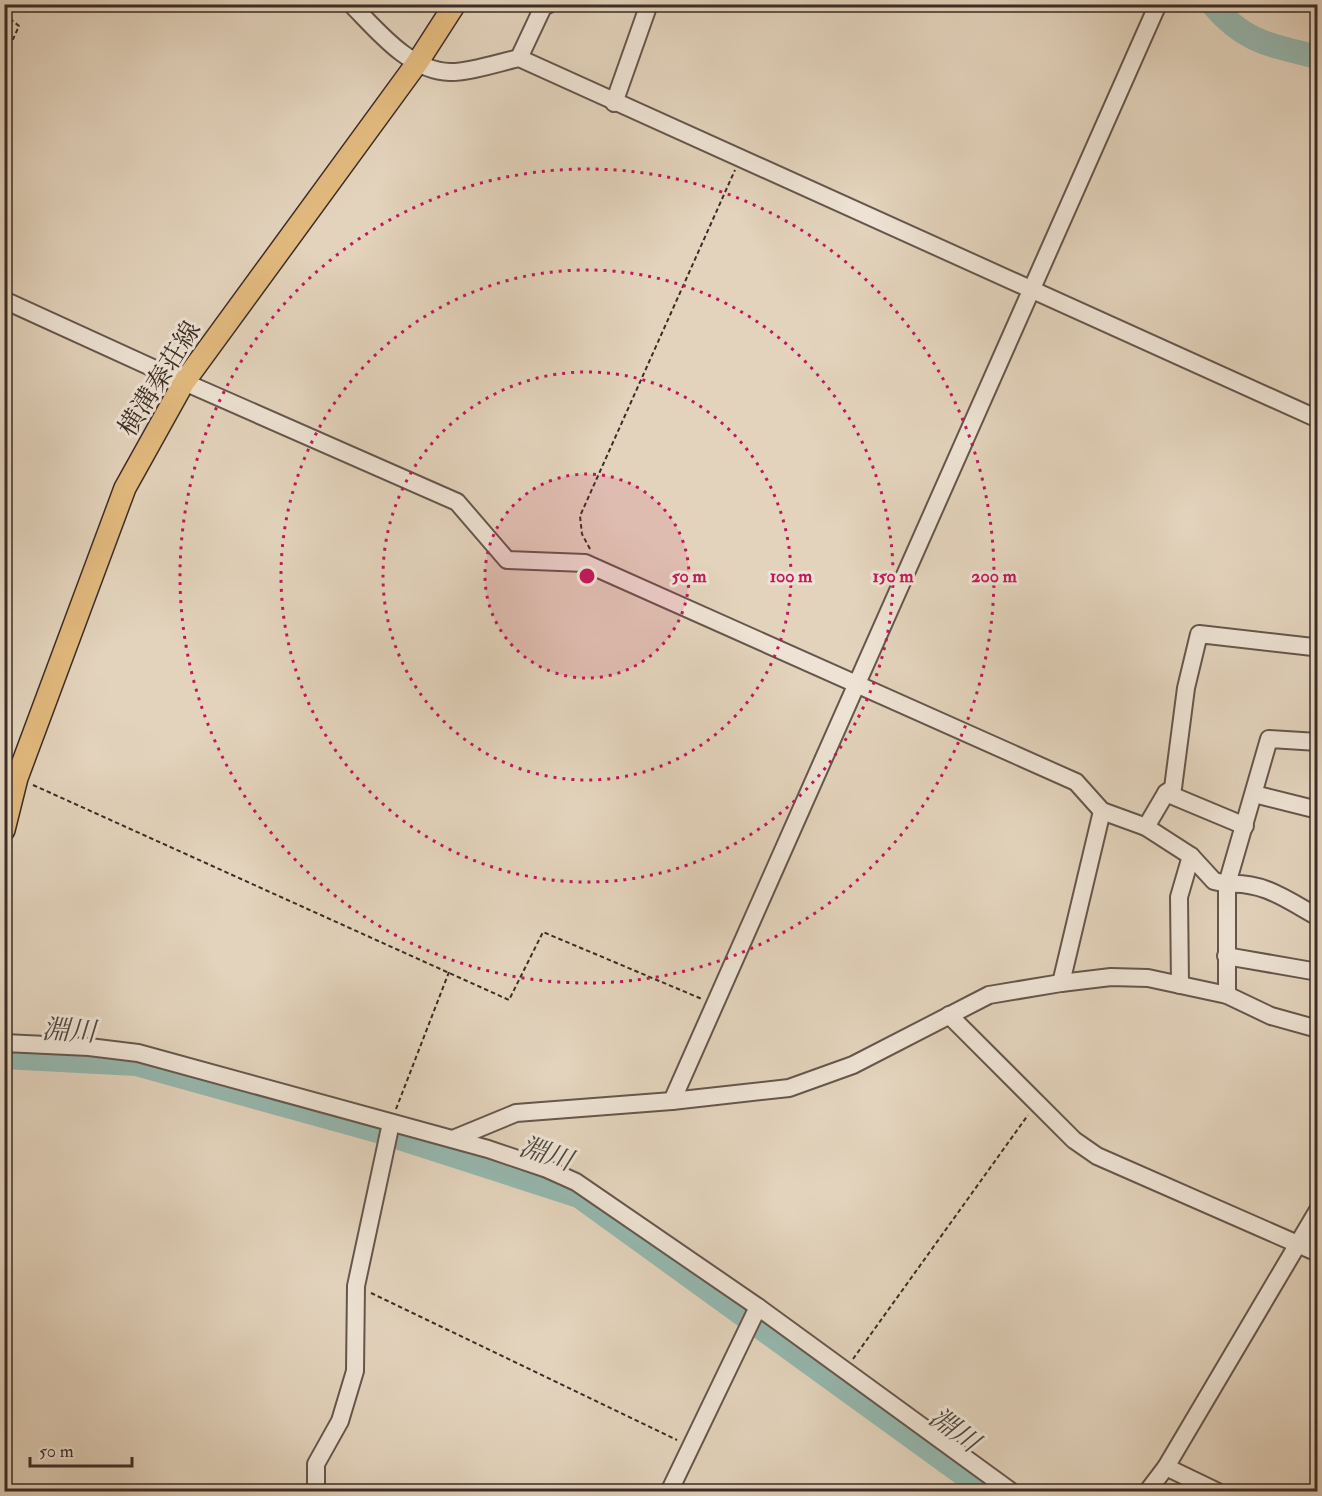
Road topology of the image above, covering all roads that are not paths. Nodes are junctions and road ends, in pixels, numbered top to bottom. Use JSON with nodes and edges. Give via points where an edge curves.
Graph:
{"nodes":[{"id":1,"x":351,"y":4,"type":"edge"},
{"id":2,"x":455,"y":4,"type":"edge"},
{"id":3,"x":549,"y":4,"type":"edge"},
{"id":4,"x":649,"y":4,"type":"edge"},
{"id":5,"x":1158,"y":4,"type":"edge"},
{"id":6,"x":519,"y":58,"type":"junction"},
{"id":7,"x":417,"y":63,"type":"junction"},
{"id":8,"x":614,"y":103,"type":"junction"},
{"id":9,"x":1031,"y":290,"type":"junction"},
{"id":10,"x":4,"y":300,"type":"edge"},
{"id":11,"x":184,"y":382,"type":"junction"},
{"id":12,"x":1317,"y":419,"type":"edge"},
{"id":13,"x":1317,"y":645,"type":"edge"},
{"id":14,"x":856,"y":685,"type":"junction"},
{"id":15,"x":1317,"y":742,"type":"edge"},
{"id":16,"x":1166,"y":793,"type":"junction"},
{"id":17,"x":1254,"y":795,"type":"junction"},
{"id":18,"x":1317,"y":810,"type":"edge"},
{"id":19,"x":1102,"y":811,"type":"junction"},
{"id":20,"x":1245,"y":826,"type":"junction"},
{"id":21,"x":1146,"y":828,"type":"junction"},
{"id":22,"x":4,"y":830,"type":"edge"},
{"id":23,"x":1191,"y":856,"type":"junction"},
{"id":24,"x":1227,"y":884,"type":"junction"},
{"id":25,"x":1317,"y":917,"type":"edge"},
{"id":26,"x":1226,"y":956,"type":"junction"},
{"id":27,"x":1317,"y":972,"type":"edge"},
{"id":28,"x":1061,"y":983,"type":"junction"},
{"id":29,"x":1180,"y":985,"type":"junction"},
{"id":30,"x":1227,"y":995,"type":"junction"},
{"id":31,"x":949,"y":1015,"type":"junction"},
{"id":32,"x":1317,"y":1029,"type":"edge"},
{"id":33,"x":4,"y":1043,"type":"edge"},
{"id":34,"x":672,"y":1101,"type":"junction"},
{"id":35,"x":391,"y":1123,"type":"junction"},
{"id":36,"x":453,"y":1139,"type":"junction"},
{"id":37,"x":1317,"y":1210,"type":"edge"},
{"id":38,"x":1297,"y":1244,"type":"junction"},
{"id":39,"x":1317,"y":1253,"type":"edge"},
{"id":40,"x":758,"y":1306,"type":"junction"},
{"id":41,"x":1166,"y":1467,"type":"junction"},
{"id":42,"x":316,"y":1491,"type":"edge"},
{"id":43,"x":669,"y":1491,"type":"edge"},
{"id":44,"x":1012,"y":1491,"type":"edge"},
{"id":45,"x":1147,"y":1491,"type":"edge"},
{"id":46,"x":1218,"y":1491,"type":"edge"}],
"edges":[{"from":1,"to":7,"type":"street"},
{"from":2,"to":7,"type":"main road","name":"横溝秦荘線"},
{"from":3,"to":6,"type":"street","via":[[543,7]]},
{"from":4,"to":8,"type":"street"},
{"from":5,"to":9,"type":"street"},
{"from":6,"to":7,"type":"street","via":[[450,72]]},
{"from":6,"to":8,"type":"street"},
{"from":7,"to":11,"type":"main road","name":"横溝秦荘線"},
{"from":8,"to":9,"type":"street"},
{"from":9,"to":12,"type":"street"},
{"from":9,"to":14,"type":"street"},
{"from":10,"to":11,"type":"street"},
{"from":11,"to":14,"type":"street","via":[[457,502],[507,560],[585,563]]},
{"from":11,"to":22,"type":"main road","name":"横溝秦荘線","via":[[125,488],[17,778]]},
{"from":13,"to":16,"type":"street","via":[[1199,634],[1186,688],[1173,788]]},
{"from":14,"to":19,"type":"street","via":[[1076,782]]},
{"from":14,"to":34,"type":"street"},
{"from":15,"to":17,"type":"street","via":[[1269,739]]},
{"from":16,"to":20,"type":"street"},
{"from":16,"to":21,"type":"street"},
{"from":17,"to":18,"type":"street"},
{"from":17,"to":20,"type":"street"},
{"from":19,"to":21,"type":"street"},
{"from":19,"to":28,"type":"street"},
{"from":20,"to":24,"type":"street"},
{"from":21,"to":23,"type":"street"},
{"from":23,"to":24,"type":"street","via":[[1214,881]]},
{"from":23,"to":29,"type":"street","via":[[1179,897]]},
{"from":24,"to":25,"type":"street","via":[[1246,882],[1275,892]]},
{"from":24,"to":26,"type":"street"},
{"from":26,"to":27,"type":"street"},
{"from":26,"to":30,"type":"street"},
{"from":28,"to":29,"type":"street","via":[[1111,977],[1148,978]]},
{"from":28,"to":31,"type":"street","via":[[989,995]]},
{"from":29,"to":30,"type":"street"},
{"from":30,"to":32,"type":"street","via":[[1271,1016]]},
{"from":31,"to":34,"type":"street","via":[[853,1065],[789,1088]]},
{"from":31,"to":38,"type":"street","via":[[1074,1140],[1097,1156]]},
{"from":33,"to":35,"type":"street","via":[[138,1053]]},
{"from":34,"to":36,"type":"street","via":[[516,1113]]},
{"from":35,"to":36,"type":"street"},
{"from":35,"to":42,"type":"street","via":[[356,1286],[355,1371],[340,1421],[316,1464]]},
{"from":36,"to":40,"type":"street","via":[[576,1182]]},
{"from":37,"to":38,"type":"street"},
{"from":38,"to":39,"type":"street"},
{"from":38,"to":41,"type":"street"},
{"from":40,"to":43,"type":"street"},
{"from":40,"to":44,"type":"street"},
{"from":41,"to":45,"type":"street"},
{"from":41,"to":46,"type":"street"}]}
